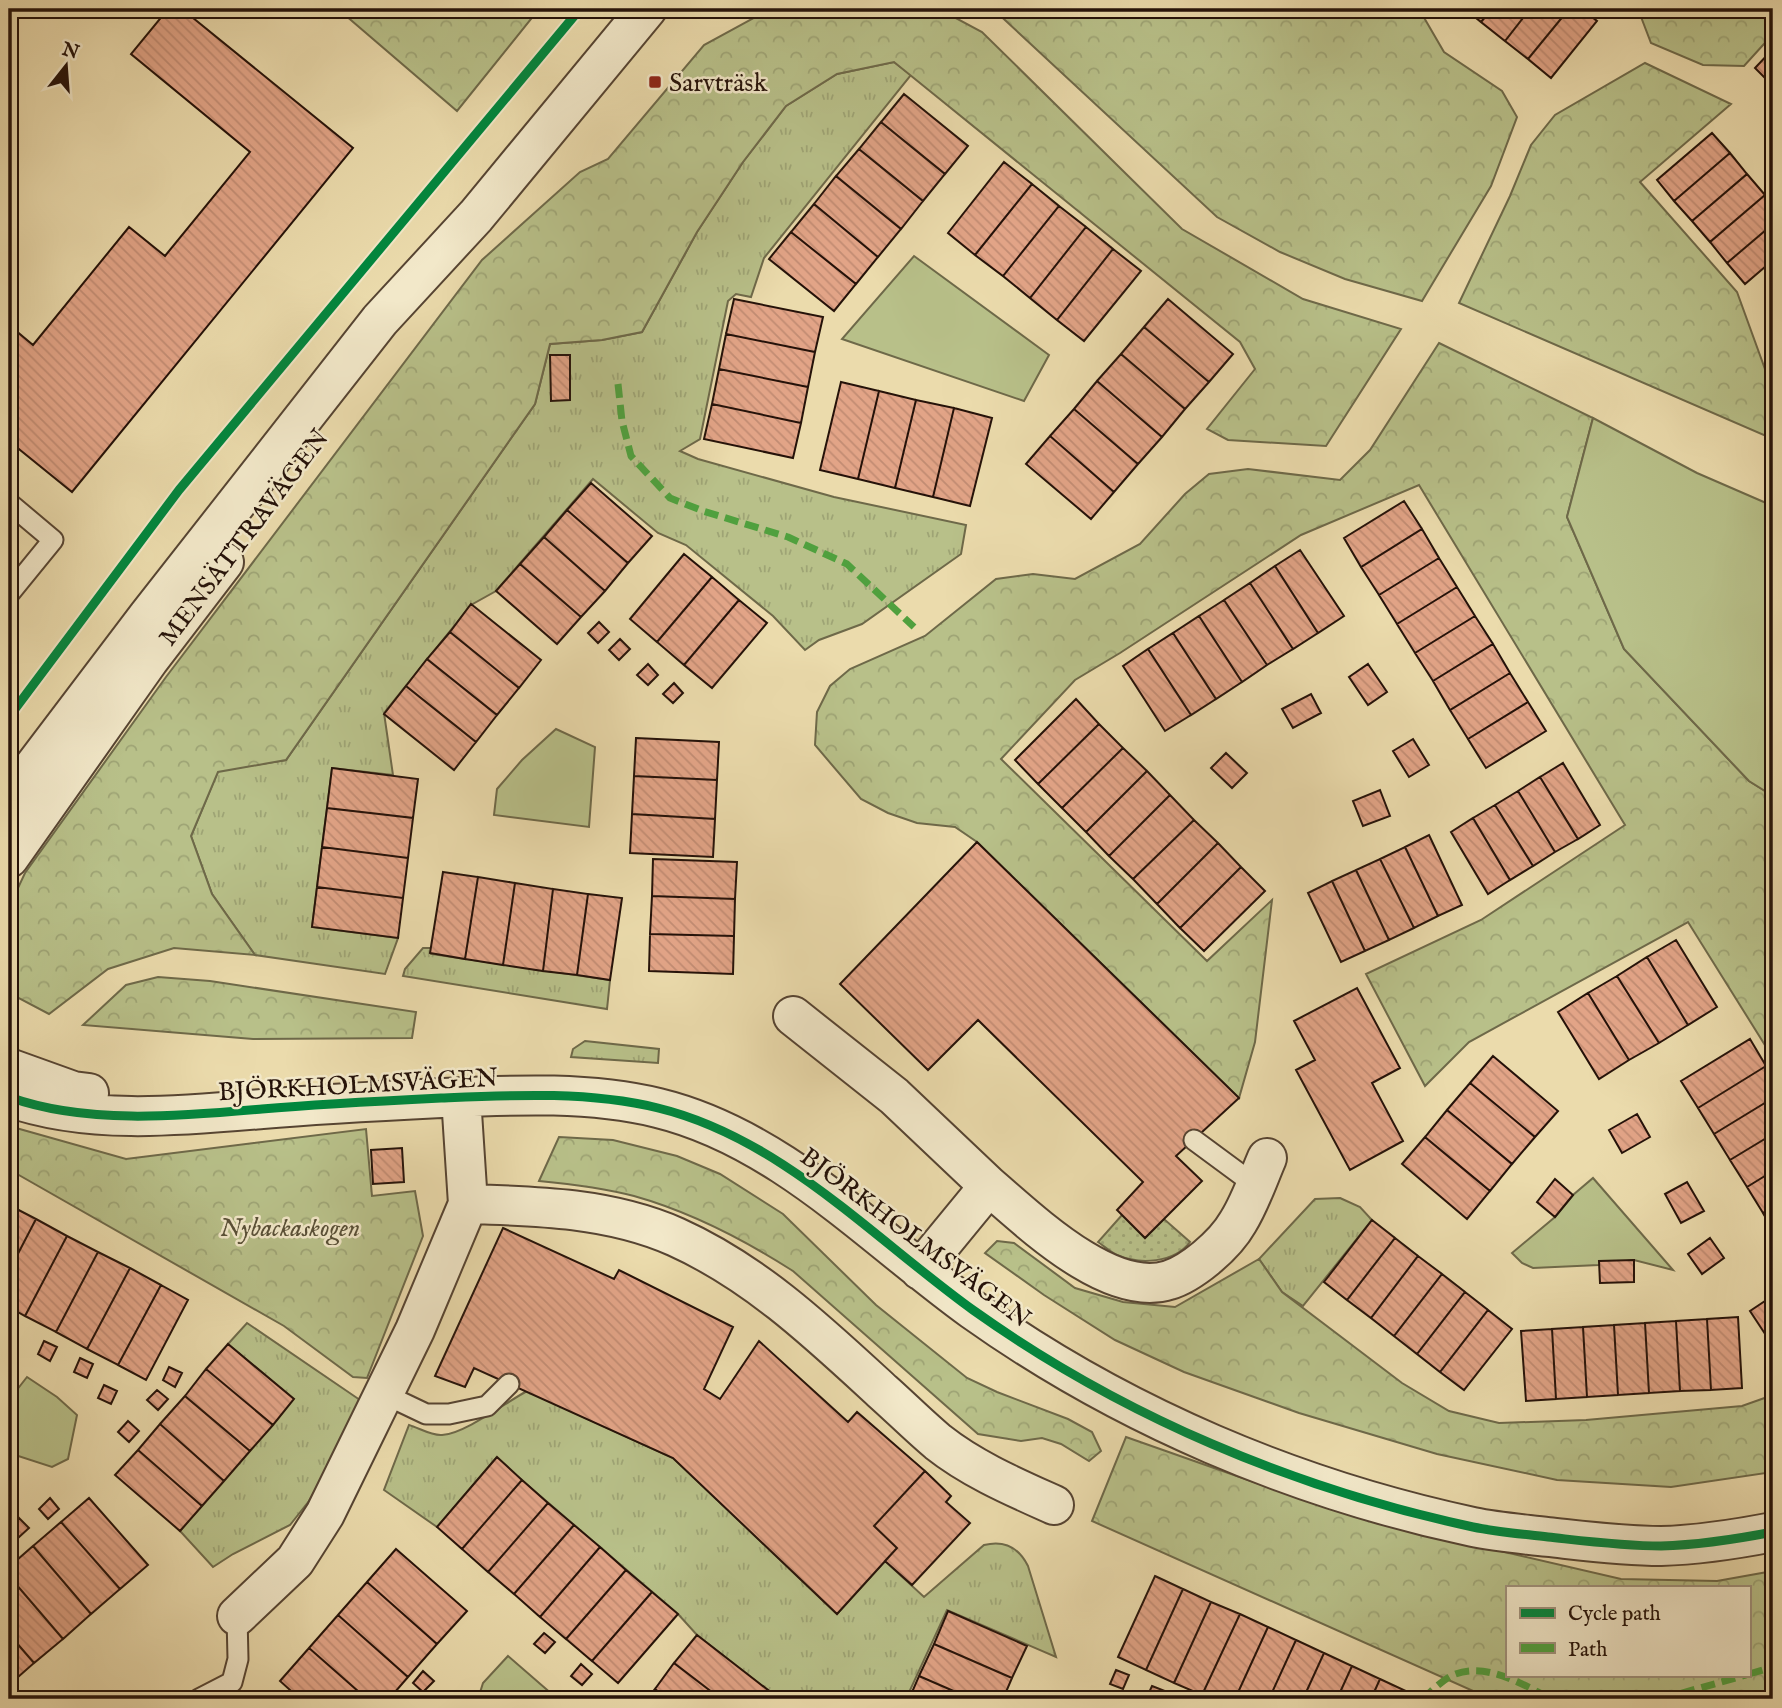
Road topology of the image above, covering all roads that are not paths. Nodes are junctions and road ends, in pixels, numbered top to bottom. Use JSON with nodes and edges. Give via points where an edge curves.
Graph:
{"nodes":[{"id":1,"x":647,"y":9,"type":"edge"},
{"id":2,"x":476,"y":216,"type":"junction"},
{"id":3,"x":9,"y":503,"type":"edge"},
{"id":4,"x":9,"y":594,"type":"edge"},
{"id":5,"x":19,"y":782,"type":"edge"},
{"id":6,"x":9,"y":813,"type":"edge"},
{"id":7,"x":9,"y":858,"type":"edge"},
{"id":8,"x":793,"y":1016,"type":"dead end"},
{"id":9,"x":9,"y":1068,"type":"edge"},
{"id":10,"x":9,"y":1097,"type":"edge"},
{"id":11,"x":461,"y":1097,"type":"junction"},
{"id":12,"x":244,"y":1111,"type":"junction"},
{"id":13,"x":1194,"y":1140,"type":"dead end"},
{"id":14,"x":1261,"y":1172,"type":"joint"},
{"id":15,"x":989,"y":1186,"type":"junction"},
{"id":16,"x":468,"y":1204,"type":"junction"},
{"id":17,"x":920,"y":1270,"type":"junction"},
{"id":18,"x":509,"y":1384,"type":"dead end"},
{"id":19,"x":384,"y":1394,"type":"junction"},
{"id":20,"x":1054,"y":1505,"type":"dead end"},
{"id":21,"x":1773,"y":1532,"type":"edge"},
{"id":22,"x":237,"y":1616,"type":"joint"},
{"id":23,"x":199,"y":1699,"type":"edge"}],
"edges":[{"from":1,"to":2,"type":"street","name":"MENSÄTTRAVÄGEN"},
{"from":2,"to":5,"type":"street","name":"MENSÄTTRAVÄGEN","via":[[380,320]]},
{"from":2,"to":7,"type":"street","name":"MENSÄTTRAVÄGEN","via":[[398,333],[149,660]]},
{"from":3,"to":4,"type":"lane","via":[[53,540]]},
{"from":5,"to":6,"type":"street","name":"MENSÄTTRAVÄGEN"},
{"from":8,"to":15,"type":"street","via":[[894,1096]]},
{"from":9,"to":12,"type":"street","name":"BJÖRKHOLMSVÄGEN","via":[[73,1091]]},
{"from":10,"to":12,"type":"street","name":"BJÖRKHOLMSVÄGEN","via":[[29,1105],[127,1115]]},
{"from":11,"to":12,"type":"street","name":"BJÖRKHOLMSVÄGEN"},
{"from":11,"to":16,"type":"street","name":"BJÖRKHOLMSVÄGEN"},
{"from":11,"to":17,"type":"street","name":"BJÖRKHOLMSVÄGEN","via":[[587,1097],[654,1107],[709,1123],[780,1162]]},
{"from":13,"to":14,"type":"lane"},
{"from":14,"to":15,"type":"street","via":[[1238,1222],[1218,1248],[1194,1268],[1168,1280],[1143,1282],[1102,1270],[1030,1221]]},
{"from":15,"to":17,"type":"street","name":"BJÖRKHOLMSVÄGEN"},
{"from":16,"to":19,"type":"street","name":"BJÖRKHOLMSVÄGEN"},
{"from":16,"to":20,"type":"street","via":[[586,1212],[674,1236],[708,1253],[789,1308],[939,1442],[989,1475]]},
{"from":17,"to":21,"type":"street","name":"BJÖRKHOLMSVÄGEN","via":[[974,1311],[1117,1399],[1308,1482],[1478,1528],[1584,1541],[1660,1546]]},
{"from":18,"to":19,"type":"lane","via":[[487,1406],[449,1414],[426,1414]]},
{"from":19,"to":22,"type":"street","name":"BJÖRKHOLMSVÄGEN","via":[[325,1514],[295,1561]]},
{"from":22,"to":23,"type":"lane","via":[[238,1659],[232,1682]]}]}
